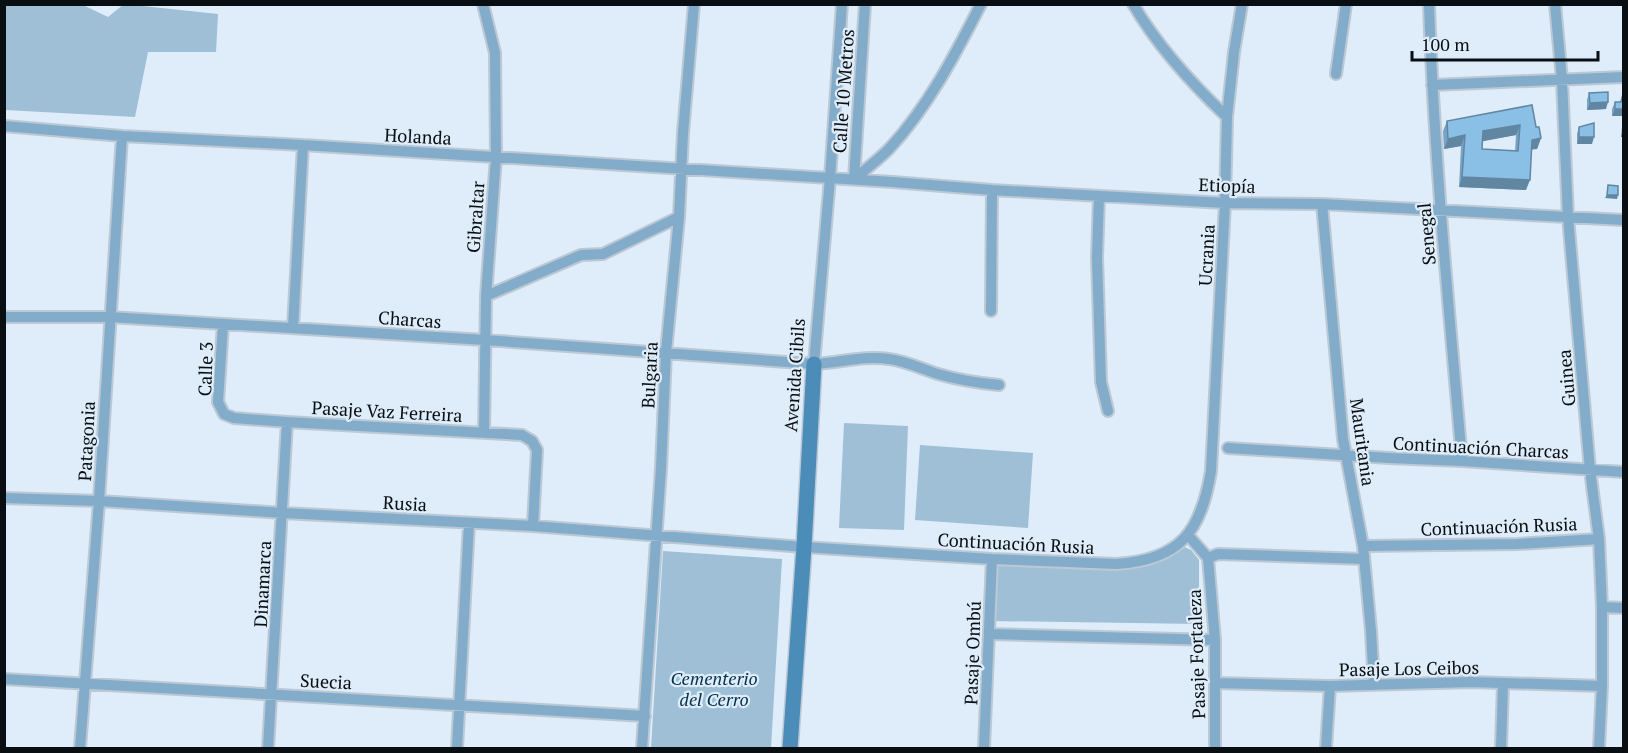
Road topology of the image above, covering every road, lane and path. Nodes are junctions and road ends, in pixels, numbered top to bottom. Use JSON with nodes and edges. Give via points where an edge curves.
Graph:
{"nodes":[{"id":1,"x":483,"y":4,"type":"edge"},
{"id":2,"x":694,"y":4,"type":"edge"},
{"id":3,"x":842,"y":4,"type":"edge"},
{"id":4,"x":865,"y":4,"type":"edge"},
{"id":5,"x":981,"y":4,"type":"edge"},
{"id":6,"x":1133,"y":4,"type":"edge"},
{"id":7,"x":1242,"y":4,"type":"edge"},
{"id":8,"x":1346,"y":4,"type":"edge"},
{"id":9,"x":1429,"y":4,"type":"edge"},
{"id":10,"x":1555,"y":4,"type":"edge"},
{"id":11,"x":1335,"y":74,"type":"dead end"},
{"id":12,"x":1623,"y":77,"type":"edge"},
{"id":13,"x":1562,"y":80,"type":"junction"},
{"id":14,"x":1432,"y":85,"type":"junction"},
{"id":15,"x":1227,"y":117,"type":"junction"},
{"id":16,"x":4,"y":126,"type":"edge"},
{"id":17,"x":122,"y":136,"type":"junction"},
{"id":18,"x":303,"y":145,"type":"junction"},
{"id":19,"x":496,"y":157,"type":"junction"},
{"id":20,"x":681,"y":168,"type":"junction"},
{"id":21,"x":830,"y":178,"type":"junction"},
{"id":22,"x":854,"y":179,"type":"junction"},
{"id":23,"x":992,"y":190,"type":"junction"},
{"id":24,"x":1099,"y":196,"type":"junction"},
{"id":25,"x":1225,"y":203,"type":"junction"},
{"id":26,"x":1322,"y":204,"type":"junction"},
{"id":27,"x":1441,"y":211,"type":"junction"},
{"id":28,"x":679,"y":217,"type":"junction"},
{"id":29,"x":1568,"y":217,"type":"junction"},
{"id":30,"x":1623,"y":220,"type":"edge"},
{"id":31,"x":486,"y":296,"type":"junction"},
{"id":32,"x":991,"y":311,"type":"dead end"},
{"id":33,"x":4,"y":317,"type":"edge"},
{"id":34,"x":110,"y":317,"type":"junction"},
{"id":35,"x":223,"y":324,"type":"junction"},
{"id":36,"x":293,"y":328,"type":"junction"},
{"id":37,"x":485,"y":340,"type":"junction"},
{"id":38,"x":666,"y":352,"type":"junction"},
{"id":39,"x":814,"y":364,"type":"junction"},
{"id":40,"x":999,"y":385,"type":"dead end"},
{"id":41,"x":1108,"y":411,"type":"dead end"},
{"id":42,"x":224,"y":414,"type":"joint"},
{"id":43,"x":287,"y":422,"type":"junction"},
{"id":44,"x":484,"y":433,"type":"junction"},
{"id":45,"x":1228,"y":448,"type":"dead end"},
{"id":46,"x":1346,"y":455,"type":"junction"},
{"id":47,"x":1462,"y":460,"type":"junction"},
{"id":48,"x":1590,"y":470,"type":"junction"},
{"id":49,"x":1623,"y":472,"type":"edge"},
{"id":50,"x":4,"y":498,"type":"edge"},
{"id":51,"x":99,"y":501,"type":"junction"},
{"id":52,"x":1202,"y":508,"type":"joint"},
{"id":53,"x":283,"y":513,"type":"junction"},
{"id":54,"x":470,"y":522,"type":"junction"},
{"id":55,"x":533,"y":526,"type":"junction"},
{"id":56,"x":1188,"y":535,"type":"junction"},
{"id":57,"x":657,"y":536,"type":"junction"},
{"id":58,"x":1599,"y":540,"type":"junction"},
{"id":59,"x":1363,"y":546,"type":"junction"},
{"id":60,"x":804,"y":547,"type":"junction"},
{"id":61,"x":1208,"y":558,"type":"junction"},
{"id":62,"x":992,"y":559,"type":"junction"},
{"id":63,"x":1364,"y":559,"type":"junction"},
{"id":64,"x":1602,"y":607,"type":"junction"},
{"id":65,"x":1623,"y":608,"type":"edge"},
{"id":66,"x":990,"y":633,"type":"junction"},
{"id":67,"x":1215,"y":640,"type":"junction"},
{"id":68,"x":4,"y":679,"type":"edge"},
{"id":69,"x":86,"y":683,"type":"junction"},
{"id":70,"x":1216,"y":683,"type":"junction"},
{"id":71,"x":1503,"y":684,"type":"junction"},
{"id":72,"x":1374,"y":685,"type":"junction"},
{"id":73,"x":1330,"y":686,"type":"junction"},
{"id":74,"x":1602,"y":686,"type":"junction"},
{"id":75,"x":272,"y":695,"type":"junction"},
{"id":76,"x":460,"y":706,"type":"junction"},
{"id":77,"x":645,"y":716,"type":"junction"},
{"id":78,"x":80,"y":748,"type":"edge"},
{"id":79,"x":268,"y":748,"type":"edge"},
{"id":80,"x":457,"y":748,"type":"edge"},
{"id":81,"x":642,"y":748,"type":"edge"},
{"id":82,"x":790,"y":748,"type":"edge"},
{"id":83,"x":984,"y":748,"type":"edge"},
{"id":84,"x":1215,"y":748,"type":"edge"},
{"id":85,"x":1326,"y":748,"type":"edge"},
{"id":86,"x":1501,"y":748,"type":"edge"},
{"id":87,"x":1599,"y":748,"type":"edge"}],
"edges":[{"from":1,"to":19,"type":"street","name":"Gibraltar","via":[[495,53]]},
{"from":2,"to":20,"type":"street","name":"Bulgaria"},
{"from":3,"to":21,"type":"street","name":"Avenida Cibils"},
{"from":4,"to":22,"type":"street","name":"Calle 10 Metros"},
{"from":5,"to":22,"type":"street","via":[[924,103],[890,148]]},
{"from":6,"to":15,"type":"street","via":[[1186,78]]},
{"from":7,"to":15,"type":"street","name":"Ucrania"},
{"from":8,"to":11,"type":"street"},
{"from":9,"to":14,"type":"street","name":"Senegal"},
{"from":10,"to":13,"type":"street","name":"Guinea"},
{"from":12,"to":13,"type":"street"},
{"from":13,"to":14,"type":"street"},
{"from":13,"to":29,"type":"street","name":"Guinea"},
{"from":14,"to":27,"type":"street","name":"Senegal"},
{"from":15,"to":25,"type":"street","name":"Ucrania"},
{"from":16,"to":17,"type":"street","name":"Holanda"},
{"from":17,"to":18,"type":"street","name":"Holanda"},
{"from":17,"to":34,"type":"street","name":"Patagonia"},
{"from":18,"to":19,"type":"street","name":"Holanda"},
{"from":18,"to":36,"type":"street"},
{"from":19,"to":20,"type":"street","name":"Holanda"},
{"from":19,"to":31,"type":"street","name":"Gibraltar"},
{"from":20,"to":21,"type":"street","name":"Holanda"},
{"from":20,"to":28,"type":"street","name":"Bulgaria"},
{"from":21,"to":22,"type":"street","name":"Etiopía"},
{"from":21,"to":39,"type":"street","name":"Avenida Cibils"},
{"from":22,"to":23,"type":"street","name":"Etiopía"},
{"from":23,"to":24,"type":"street","name":"Etiopía"},
{"from":23,"to":32,"type":"street"},
{"from":24,"to":25,"type":"street","name":"Etiopía"},
{"from":24,"to":41,"type":"street","via":[[1101,382]]},
{"from":25,"to":26,"type":"street","name":"Etiopía"},
{"from":25,"to":52,"type":"street","name":"Ucrania","via":[[1213,448],[1208,492]]},
{"from":26,"to":27,"type":"street","name":"Etiopía"},
{"from":26,"to":46,"type":"street","name":"Mauritania"},
{"from":27,"to":29,"type":"street","name":"Etiopía"},
{"from":27,"to":47,"type":"street","name":"Senegal"},
{"from":28,"to":31,"type":"street","via":[[603,254],[581,255]]},
{"from":28,"to":38,"type":"street","name":"Bulgaria"},
{"from":29,"to":30,"type":"street","name":"Etiopía"},
{"from":29,"to":48,"type":"street","name":"Guinea"},
{"from":31,"to":37,"type":"street","name":"Gibraltar"},
{"from":33,"to":34,"type":"street","name":"Charcas"},
{"from":34,"to":35,"type":"street","name":"Charcas"},
{"from":34,"to":51,"type":"street","name":"Patagonia"},
{"from":35,"to":36,"type":"street","name":"Charcas"},
{"from":35,"to":42,"type":"street","name":"Calle 3","via":[[218,402]]},
{"from":36,"to":37,"type":"street","name":"Charcas"},
{"from":37,"to":38,"type":"street","name":"Charcas"},
{"from":37,"to":44,"type":"street","name":"Gibraltar"},
{"from":38,"to":39,"type":"street","name":"Charcas"},
{"from":38,"to":57,"type":"street","name":"Bulgaria"},
{"from":39,"to":40,"type":"street","name":"Charcas","via":[[885,358],[952,378]]},
{"from":39,"to":60,"type":"street","name":"Avenida Cibils"},
{"from":42,"to":43,"type":"street","name":"Pasaje Vaz Ferreira"},
{"from":43,"to":44,"type":"street","name":"Pasaje Vaz Ferreira"},
{"from":43,"to":53,"type":"street","name":"Dinamarca"},
{"from":44,"to":55,"type":"street","name":"Pasaje Vaz Ferreira","via":[[522,435],[534,444],[537,450]]},
{"from":45,"to":46,"type":"street","name":"Continuación Charcas"},
{"from":46,"to":47,"type":"street","name":"Continuación Charcas"},
{"from":46,"to":59,"type":"street","name":"Mauritania"},
{"from":47,"to":48,"type":"street","name":"Continuación Charcas"},
{"from":48,"to":49,"type":"street","name":"Continuación Charcas"},
{"from":48,"to":58,"type":"street","name":"Guinea"},
{"from":50,"to":51,"type":"street","name":"Rusia"},
{"from":51,"to":53,"type":"street","name":"Rusia"},
{"from":51,"to":69,"type":"street","name":"Patagonia"},
{"from":52,"to":56,"type":"street","name":"Continuación Rusia"},
{"from":53,"to":54,"type":"street","name":"Rusia"},
{"from":53,"to":75,"type":"street","name":"Dinamarca"},
{"from":54,"to":55,"type":"street","name":"Rusia"},
{"from":54,"to":76,"type":"street"},
{"from":55,"to":57,"type":"street","name":"Rusia"},
{"from":56,"to":61,"type":"street"},
{"from":56,"to":62,"type":"street","name":"Continuación Rusia","via":[[1164,553],[1132,563]]},
{"from":57,"to":60,"type":"street","name":"Rusia"},
{"from":57,"to":77,"type":"street","name":"Bulgaria"},
{"from":58,"to":59,"type":"street","name":"Continuación Rusia"},
{"from":58,"to":64,"type":"street","name":"Guinea"},
{"from":59,"to":63,"type":"street","name":"Mauritania"},
{"from":60,"to":62,"type":"street","name":"Continuación Rusia"},
{"from":60,"to":82,"type":"street","name":"Avenida Cibils"},
{"from":61,"to":63,"type":"street","via":[[1218,554]]},
{"from":61,"to":67,"type":"street","name":"Pasaje Fortaleza"},
{"from":62,"to":66,"type":"street","name":"Pasaje Ombú"},
{"from":63,"to":72,"type":"street","name":"Mauritania"},
{"from":64,"to":65,"type":"street"},
{"from":64,"to":74,"type":"street","name":"Guinea"},
{"from":66,"to":67,"type":"street"},
{"from":66,"to":83,"type":"street","name":"Pasaje Ombú"},
{"from":67,"to":70,"type":"street","name":"Pasaje Fortaleza"},
{"from":68,"to":69,"type":"street","name":"Suecia"},
{"from":69,"to":75,"type":"street","name":"Suecia"},
{"from":69,"to":78,"type":"street","name":"Patagonia"},
{"from":70,"to":73,"type":"street","name":"Pasaje Los Ceibos"},
{"from":70,"to":84,"type":"street","name":"Pasaje Fortaleza"},
{"from":71,"to":72,"type":"street","name":"Pasaje Los Ceibos"},
{"from":71,"to":74,"type":"street","name":"Pasaje Los Ceibos"},
{"from":71,"to":86,"type":"street"},
{"from":72,"to":73,"type":"street","name":"Pasaje Los Ceibos"},
{"from":73,"to":85,"type":"street"},
{"from":74,"to":87,"type":"street","name":"Guinea"},
{"from":75,"to":76,"type":"street","name":"Suecia"},
{"from":75,"to":79,"type":"street","name":"Dinamarca"},
{"from":76,"to":77,"type":"street","name":"Suecia"},
{"from":76,"to":80,"type":"street"},
{"from":77,"to":81,"type":"street","name":"Bulgaria"}]}
